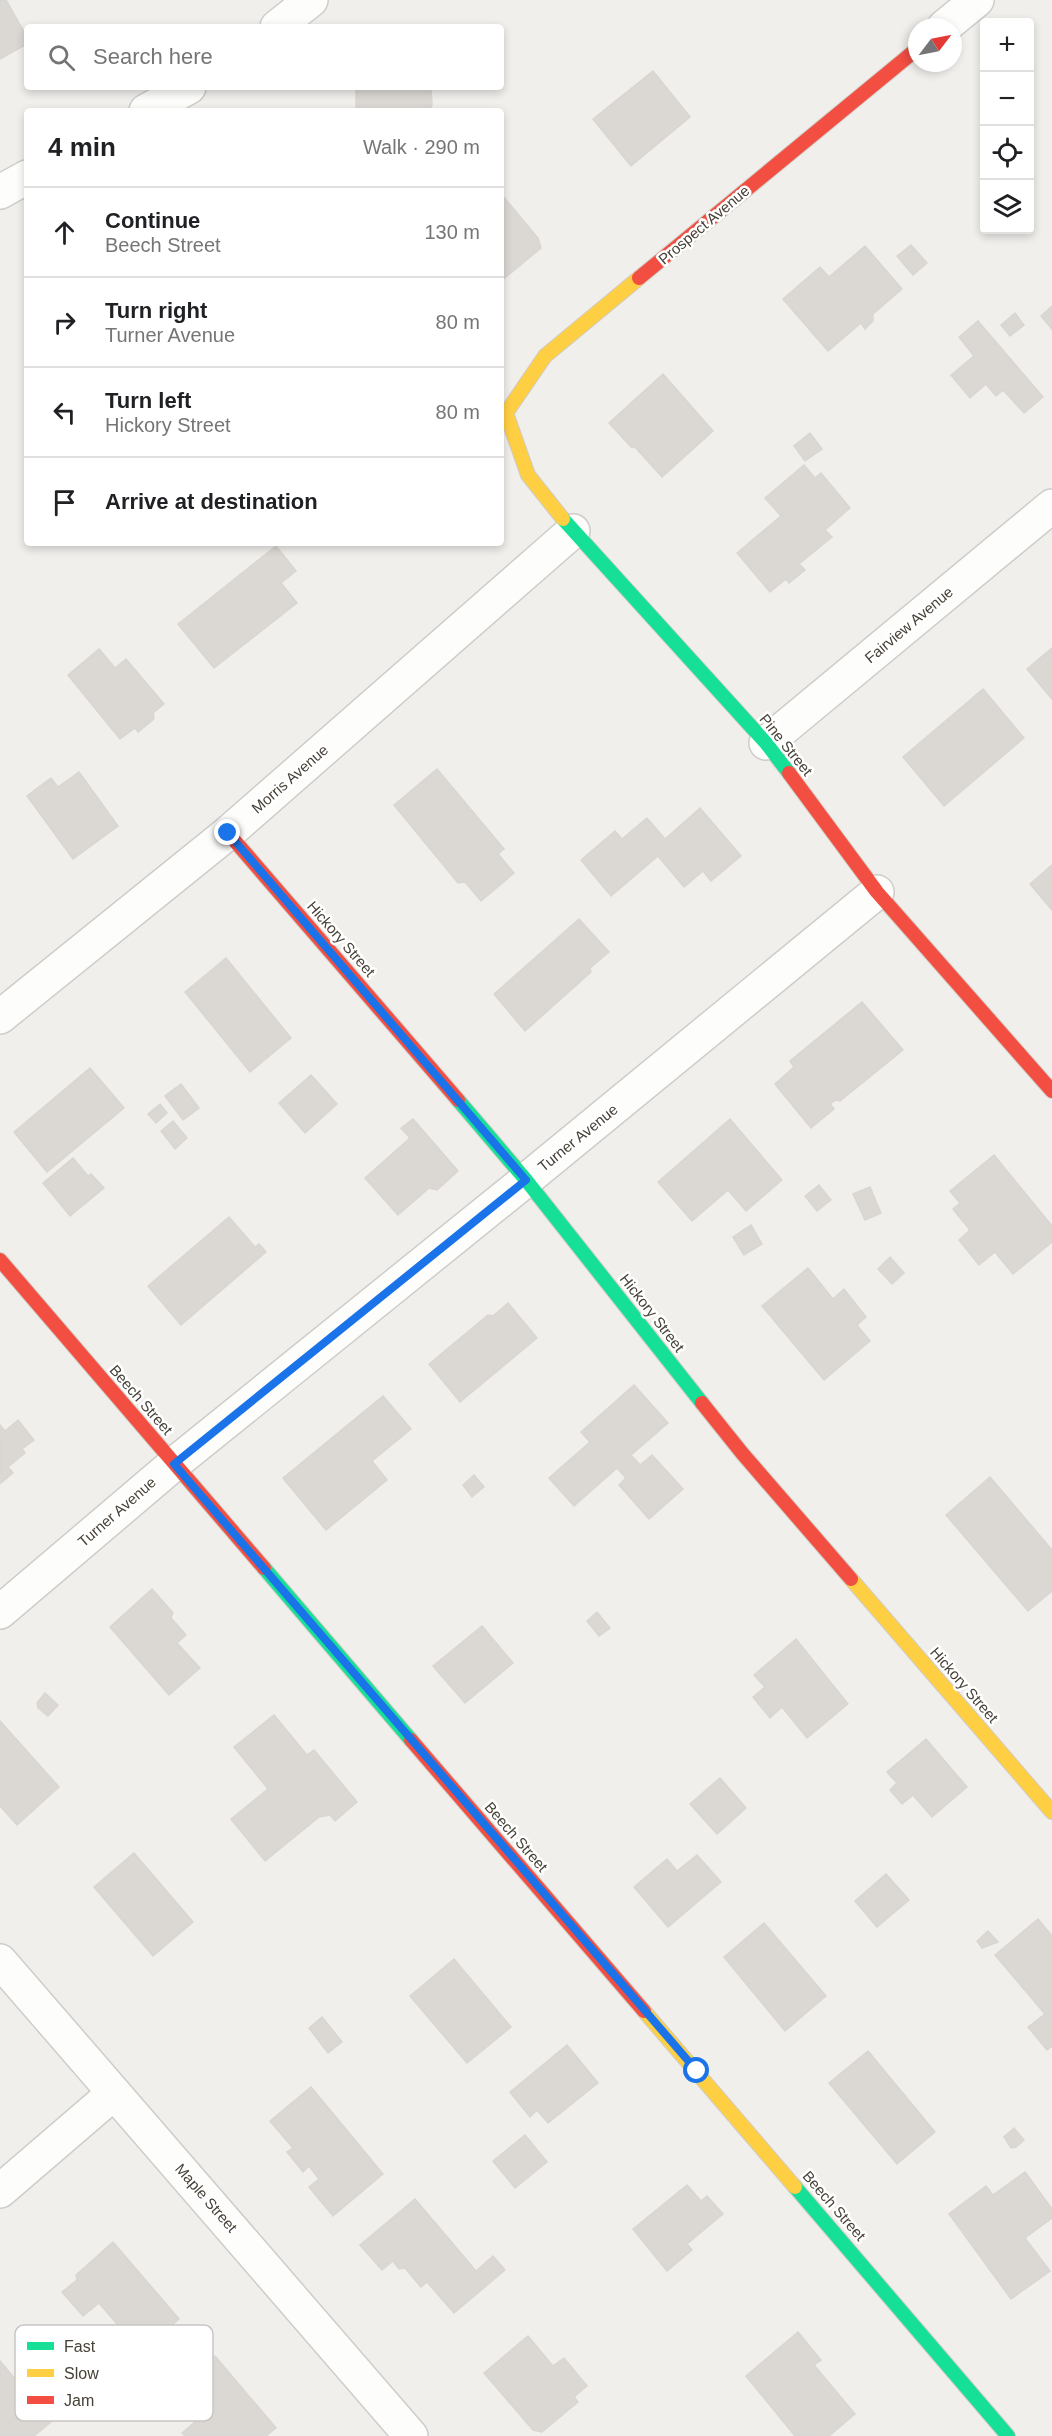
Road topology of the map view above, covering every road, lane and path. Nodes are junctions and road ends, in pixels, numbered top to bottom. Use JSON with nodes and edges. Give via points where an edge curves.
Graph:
{"nodes":[{"id":1,"x":311,"y":0,"type":"edge"},
{"id":2,"x":977,"y":0,"type":"edge"},
{"id":3,"x":955,"y":18,"type":"edge"},
{"id":4,"x":281,"y":24,"type":"edge"},
{"id":5,"x":908,"y":56,"type":"edge"},
{"id":6,"x":184,"y":90,"type":"edge"},
{"id":7,"x":151,"y":108,"type":"edge"},
{"id":8,"x":24,"y":179,"type":"edge"},
{"id":9,"x":0,"y":192,"type":"edge"},
{"id":10,"x":506,"y":413,"type":"joint"},
{"id":11,"x":1052,"y":506,"type":"edge"},
{"id":12,"x":573,"y":531,"type":"junction"},
{"id":13,"x":766,"y":743,"type":"junction"},
{"id":14,"x":228,"y":833,"type":"junction"},
{"id":15,"x":878,"y":892,"type":"junction"},
{"id":16,"x":0,"y":1017,"type":"edge"},
{"id":17,"x":1052,"y":1091,"type":"edge"},
{"id":18,"x":526,"y":1180,"type":"junction"},
{"id":19,"x":0,"y":1260,"type":"edge"},
{"id":20,"x":174,"y":1464,"type":"junction"},
{"id":21,"x":0,"y":1612,"type":"edge"},
{"id":22,"x":1052,"y":1812,"type":"edge"},
{"id":23,"x":0,"y":1960,"type":"edge"},
{"id":24,"x":114,"y":2093,"type":"junction"},
{"id":25,"x":0,"y":2191,"type":"edge"},
{"id":26,"x":411,"y":2436,"type":"edge"},
{"id":27,"x":1008,"y":2436,"type":"edge"}],
"edges":[{"from":1,"to":4,"type":"street"},
{"from":2,"to":3,"type":"street"},
{"from":5,"to":10,"type":"street","name":"Prospect Avenue","via":[[545,356]]},
{"from":6,"to":7,"type":"street"},
{"from":8,"to":9,"type":"street"},
{"from":10,"to":12,"type":"street","name":"Pine Street","via":[[528,475]]},
{"from":11,"to":13,"type":"street","name":"Fairview Avenue"},
{"from":12,"to":13,"type":"street","name":"Pine Street"},
{"from":12,"to":14,"type":"street","name":"Morris Avenue"},
{"from":13,"to":15,"type":"street","name":"Pine Street"},
{"from":14,"to":16,"type":"street","name":"Morris Avenue"},
{"from":14,"to":18,"type":"street","name":"Hickory Street"},
{"from":15,"to":17,"type":"street","name":"Pine Street"},
{"from":15,"to":18,"type":"street","name":"Turner Avenue"},
{"from":18,"to":20,"type":"street","name":"Turner Avenue"},
{"from":18,"to":22,"type":"street","name":"Hickory Street","via":[[742,1453]]},
{"from":19,"to":20,"type":"street","name":"Beech Street"},
{"from":20,"to":21,"type":"street","name":"Turner Avenue"},
{"from":20,"to":27,"type":"street","name":"Beech Street"},
{"from":23,"to":24,"type":"street","name":"Maple Street"},
{"from":24,"to":25,"type":"street"},
{"from":24,"to":26,"type":"street","name":"Maple Street"}]}
